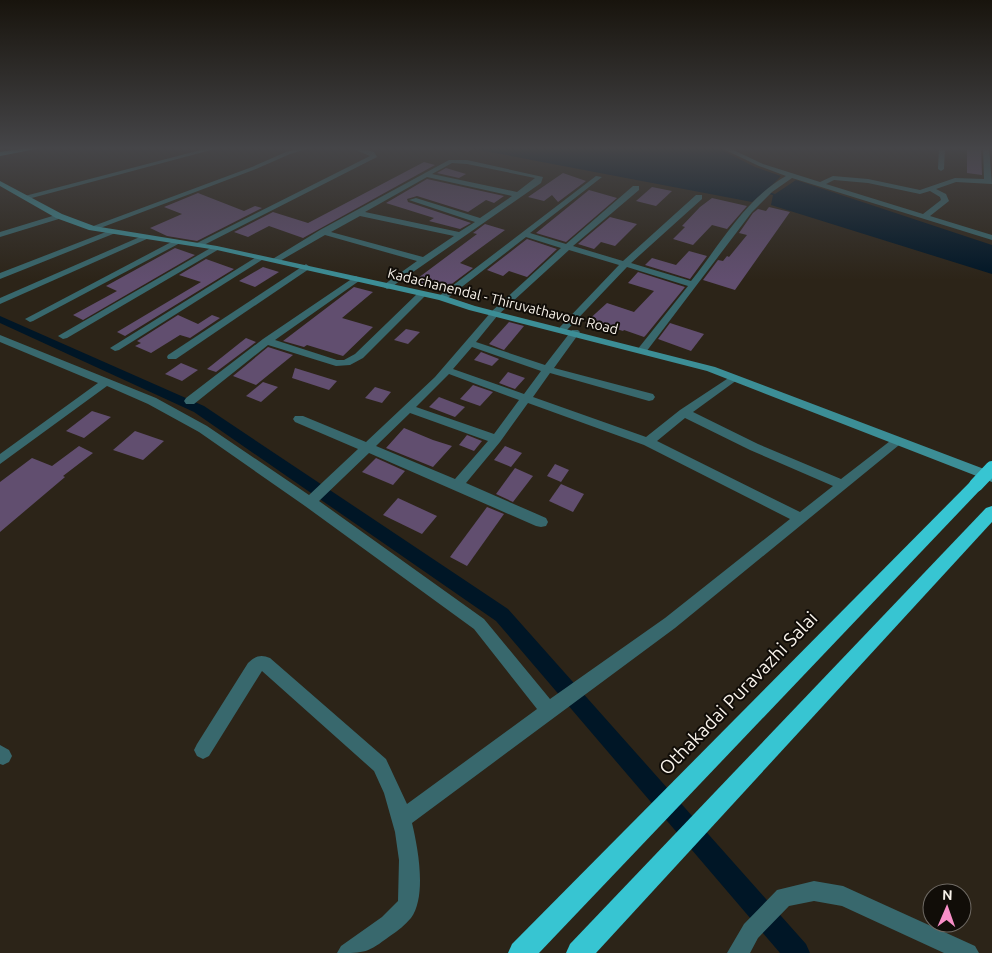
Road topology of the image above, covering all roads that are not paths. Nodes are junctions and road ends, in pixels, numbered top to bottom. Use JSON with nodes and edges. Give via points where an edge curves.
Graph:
{"nodes":[{"id":1,"x":14,"y":191,"type":"edge"},
{"id":2,"x":46,"y":191,"type":"edge"},
{"id":3,"x":191,"y":191,"type":"edge"},
{"id":4,"x":305,"y":191,"type":"edge"},
{"id":5,"x":397,"y":191,"type":"edge"},
{"id":6,"x":502,"y":191,"type":"edge"},
{"id":7,"x":523,"y":191,"type":"edge"},
{"id":8,"x":579,"y":191,"type":"edge"},
{"id":9,"x":632,"y":191,"type":"edge"},
{"id":10,"x":768,"y":191,"type":"edge"},
{"id":11,"x":844,"y":191,"type":"edge"},
{"id":12,"x":935,"y":191,"type":"edge"},
{"id":13,"x":518,"y":195,"type":"junction"},
{"id":14,"x":700,"y":196,"type":"dead end"},
{"id":15,"x":25,"y":197,"type":"junction"},
{"id":16,"x":413,"y":200,"type":"dead end"},
{"id":17,"x":358,"y":213,"type":"junction"},
{"id":18,"x":59,"y":216,"type":"junction"},
{"id":19,"x":924,"y":218,"type":"junction"},
{"id":20,"x":482,"y":221,"type":"junction"},
{"id":21,"x":92,"y":228,"type":"junction"},
{"id":22,"x":114,"y":232,"type":"junction"},
{"id":23,"x":323,"y":232,"type":"junction"},
{"id":24,"x":524,"y":234,"type":"junction"},
{"id":25,"x":0,"y":235,"type":"edge"},
{"id":26,"x":461,"y":235,"type":"junction"},
{"id":27,"x":145,"y":238,"type":"junction"},
{"id":28,"x":992,"y":238,"type":"edge"},
{"id":29,"x":178,"y":242,"type":"junction"},
{"id":30,"x":197,"y":245,"type":"junction"},
{"id":31,"x":569,"y":247,"type":"junction"},
{"id":32,"x":217,"y":248,"type":"junction"},
{"id":33,"x":261,"y":258,"type":"junction"},
{"id":34,"x":275,"y":260,"type":"junction"},
{"id":35,"x":423,"y":260,"type":"junction"},
{"id":36,"x":624,"y":264,"type":"junction"},
{"id":37,"x":306,"y":267,"type":"junction"},
{"id":38,"x":0,"y":276,"type":"edge"},
{"id":39,"x":356,"y":279,"type":"junction"},
{"id":40,"x":692,"y":284,"type":"junction"},
{"id":41,"x":387,"y":286,"type":"junction"},
{"id":42,"x":422,"y":294,"type":"junction"},
{"id":43,"x":442,"y":298,"type":"junction"},
{"id":44,"x":0,"y":301,"type":"edge"},
{"id":45,"x":495,"y":314,"type":"junction"},
{"id":46,"x":30,"y":319,"type":"dead end"},
{"id":47,"x":563,"y":329,"type":"junction"},
{"id":48,"x":575,"y":332,"type":"junction"},
{"id":49,"x":63,"y":336,"type":"dead end"},
{"id":50,"x":0,"y":338,"type":"edge"},
{"id":51,"x":267,"y":341,"type":"junction"},
{"id":52,"x":470,"y":344,"type":"junction"},
{"id":53,"x":115,"y":348,"type":"dead end"},
{"id":54,"x":642,"y":350,"type":"junction"},
{"id":55,"x":172,"y":356,"type":"dead end"},
{"id":56,"x":547,"y":369,"type":"junction"},
{"id":57,"x":447,"y":370,"type":"junction"},
{"id":58,"x":733,"y":378,"type":"junction"},
{"id":59,"x":106,"y":382,"type":"junction"},
{"id":60,"x":649,"y":397,"type":"dead end"},
{"id":61,"x":526,"y":398,"type":"junction"},
{"id":62,"x":190,"y":401,"type":"dead end"},
{"id":63,"x":408,"y":408,"type":"junction"},
{"id":64,"x":684,"y":413,"type":"junction"},
{"id":65,"x":299,"y":419,"type":"dead end"},
{"id":66,"x":496,"y":439,"type":"junction"},
{"id":67,"x":898,"y":441,"type":"junction"},
{"id":68,"x":648,"y":442,"type":"junction"},
{"id":69,"x":367,"y":448,"type":"junction"},
{"id":70,"x":0,"y":460,"type":"edge"},
{"id":71,"x":992,"y":468,"type":"edge"},
{"id":72,"x":984,"y":481,"type":"edge"},
{"id":73,"x":457,"y":484,"type":"junction"},
{"id":74,"x":842,"y":485,"type":"junction"},
{"id":75,"x":317,"y":496,"type":"junction"},
{"id":76,"x":992,"y":512,"type":"edge"},
{"id":77,"x":800,"y":518,"type":"junction"},
{"id":78,"x":540,"y":522,"type":"dead end"},
{"id":79,"x":552,"y":708,"type":"junction"},
{"id":80,"x":202,"y":750,"type":"dead end"},
{"id":81,"x":402,"y":819,"type":"junction"},
{"id":82,"x":348,"y":953,"type":"edge"},
{"id":83,"x":520,"y":953,"type":"edge"},
{"id":84,"x":579,"y":953,"type":"edge"},
{"id":85,"x":738,"y":953,"type":"edge"},
{"id":86,"x":968,"y":953,"type":"edge"}],
"edges":[{"from":1,"to":15,"type":"main road","name":"Kadachanendal - Thiruvathavour Road"},
{"from":2,"to":15,"type":"street"},
{"from":3,"to":21,"type":"street"},
{"from":4,"to":30,"type":"street"},
{"from":5,"to":17,"type":"street"},
{"from":6,"to":13,"type":"street"},
{"from":7,"to":13,"type":"street"},
{"from":8,"to":24,"type":"street"},
{"from":9,"to":31,"type":"street"},
{"from":10,"to":40,"type":"street","via":[[731,232]]},
{"from":11,"to":19,"type":"street"},
{"from":12,"to":19,"type":"street","via":[[945,200]]},
{"from":13,"to":20,"type":"street"},
{"from":14,"to":36,"type":"street"},
{"from":15,"to":18,"type":"main road","name":"Kadachanendal - Thiruvathavour Road"},
{"from":16,"to":20,"type":"street"},
{"from":17,"to":23,"type":"street"},
{"from":17,"to":26,"type":"street"},
{"from":18,"to":21,"type":"main road","name":"Kadachanendal - Thiruvathavour Road"},
{"from":18,"to":25,"type":"street"},
{"from":19,"to":28,"type":"street"},
{"from":20,"to":26,"type":"street"},
{"from":21,"to":22,"type":"main road","name":"Kadachanendal - Thiruvathavour Road"},
{"from":22,"to":27,"type":"main road","name":"Kadachanendal - Thiruvathavour Road"},
{"from":22,"to":38,"type":"street"},
{"from":23,"to":34,"type":"street"},
{"from":23,"to":35,"type":"street"},
{"from":24,"to":31,"type":"street"},
{"from":24,"to":43,"type":"street"},
{"from":26,"to":35,"type":"street"},
{"from":27,"to":29,"type":"main road","name":"Kadachanendal - Thiruvathavour Road"},
{"from":27,"to":44,"type":"street"},
{"from":29,"to":30,"type":"main road","name":"Kadachanendal - Thiruvathavour Road"},
{"from":29,"to":46,"type":"street"},
{"from":30,"to":32,"type":"main road","name":"Kadachanendal - Thiruvathavour Road"},
{"from":31,"to":36,"type":"street"},
{"from":31,"to":45,"type":"street"},
{"from":32,"to":33,"type":"main road","name":"Kadachanendal - Thiruvathavour Road"},
{"from":32,"to":49,"type":"street"},
{"from":33,"to":34,"type":"main road","name":"Kadachanendal - Thiruvathavour Road"},
{"from":33,"to":53,"type":"street"},
{"from":34,"to":37,"type":"main road","name":"Kadachanendal - Thiruvathavour Road"},
{"from":35,"to":41,"type":"street"},
{"from":36,"to":40,"type":"street"},
{"from":36,"to":47,"type":"street"},
{"from":37,"to":39,"type":"main road","name":"Kadachanendal - Thiruvathavour Road"},
{"from":37,"to":55,"type":"street"},
{"from":39,"to":41,"type":"main road","name":"Kadachanendal - Thiruvathavour Road"},
{"from":39,"to":51,"type":"street"},
{"from":40,"to":54,"type":"street"},
{"from":41,"to":42,"type":"main road","name":"Kadachanendal - Thiruvathavour Road"},
{"from":42,"to":43,"type":"main road","name":"Kadachanendal - Thiruvathavour Road"},
{"from":42,"to":51,"type":"street","via":[[359,356],[346,362],[336,362]]},
{"from":43,"to":45,"type":"main road","name":"Kadachanendal - Thiruvathavour Road"},
{"from":45,"to":47,"type":"main road","name":"Kadachanendal - Thiruvathavour Road"},
{"from":45,"to":52,"type":"street"},
{"from":47,"to":48,"type":"main road","name":"Kadachanendal - Thiruvathavour Road"},
{"from":48,"to":54,"type":"main road","name":"Kadachanendal - Thiruvathavour Road"},
{"from":48,"to":56,"type":"street"},
{"from":50,"to":59,"type":"street"},
{"from":51,"to":62,"type":"street"},
{"from":52,"to":56,"type":"street"},
{"from":52,"to":57,"type":"street"},
{"from":54,"to":58,"type":"main road","name":"Kadachanendal - Thiruvathavour Road"},
{"from":56,"to":60,"type":"street"},
{"from":56,"to":61,"type":"street"},
{"from":57,"to":61,"type":"street"},
{"from":57,"to":63,"type":"street"},
{"from":58,"to":64,"type":"street"},
{"from":58,"to":67,"type":"main road","name":"Kadachanendal - Thiruvathavour Road"},
{"from":59,"to":70,"type":"street"},
{"from":59,"to":75,"type":"street","via":[[152,401]]},
{"from":61,"to":66,"type":"street"},
{"from":61,"to":68,"type":"street"},
{"from":63,"to":66,"type":"street"},
{"from":63,"to":69,"type":"street"},
{"from":64,"to":68,"type":"street"},
{"from":64,"to":74,"type":"street"},
{"from":65,"to":69,"type":"street"},
{"from":66,"to":73,"type":"street"},
{"from":67,"to":72,"type":"main road","name":"Kadachanendal - Thiruvathavour Road"},
{"from":67,"to":74,"type":"street"},
{"from":68,"to":77,"type":"street"},
{"from":69,"to":73,"type":"street"},
{"from":69,"to":75,"type":"street"},
{"from":71,"to":72,"type":"highway","name":"Othakadai Puravazhi Salai","bridge":true},
{"from":72,"to":83,"type":"highway","name":"Othakadai Puravazhi Salai"},
{"from":73,"to":78,"type":"street"},
{"from":74,"to":77,"type":"street"},
{"from":75,"to":79,"type":"street","via":[[479,624]]},
{"from":76,"to":84,"type":"highway"},
{"from":77,"to":79,"type":"street","via":[[670,623]]},
{"from":79,"to":81,"type":"street"},
{"from":80,"to":81,"type":"street","via":[[254,668],[264,663],[380,765],[391,783]]},
{"from":81,"to":82,"type":"street","via":[[408,850],[407,906],[388,925]]},
{"from":85,"to":86,"type":"street","via":[[751,931],[784,897],[814,891],[843,896]]}]}
